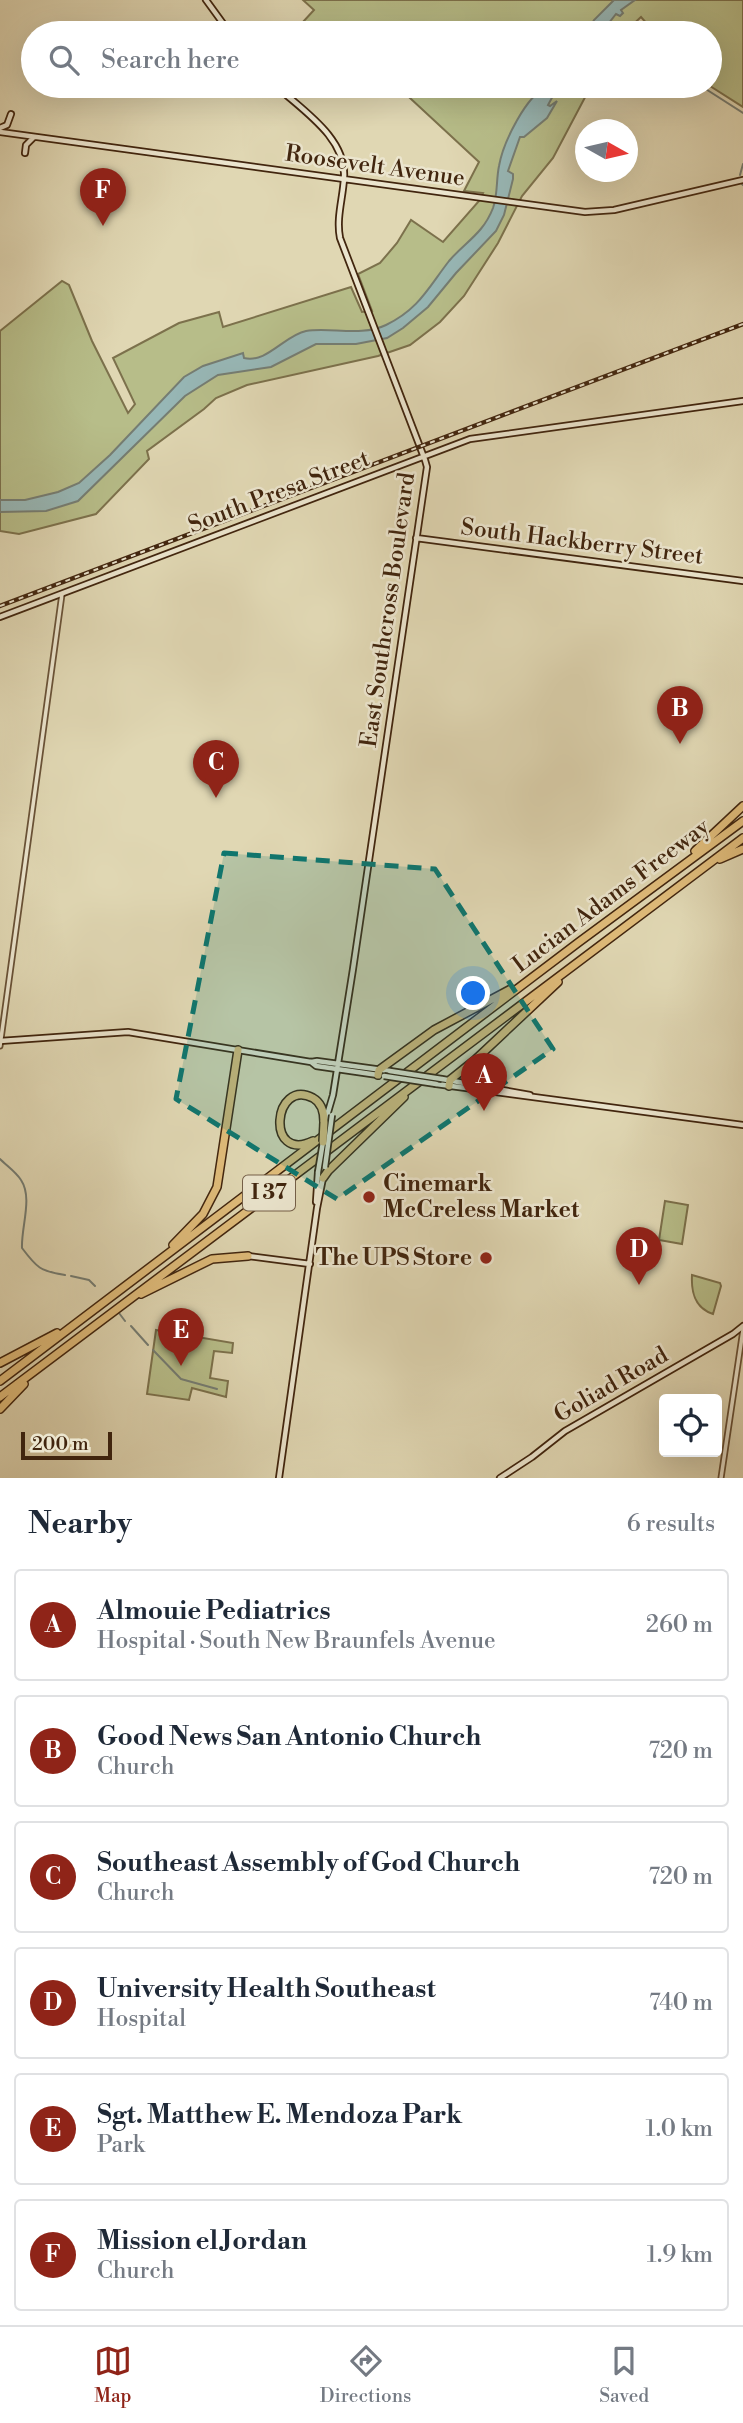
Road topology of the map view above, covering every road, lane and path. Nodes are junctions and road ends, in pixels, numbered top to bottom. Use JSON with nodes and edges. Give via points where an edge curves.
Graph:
{"nodes":[{"id":1,"x":206,"y":0,"type":"edge"},
{"id":2,"x":221,"y":21,"type":"edge"},
{"id":3,"x":289,"y":98,"type":"edge"},
{"id":4,"x":11,"y":114,"type":"dead end"},
{"id":5,"x":0,"y":130,"type":"edge"},
{"id":6,"x":34,"y":136,"type":"junction"},
{"id":7,"x":25,"y":153,"type":"dead end"},
{"id":8,"x":344,"y":180,"type":"junction"},
{"id":9,"x":743,"y":180,"type":"edge"},
{"id":10,"x":743,"y":401,"type":"edge"},
{"id":11,"x":424,"y":456,"type":"junction"},
{"id":12,"x":416,"y":538,"type":"junction"},
{"id":13,"x":743,"y":581,"type":"edge"},
{"id":14,"x":62,"y":594,"type":"junction"},
{"id":15,"x":0,"y":617,"type":"edge"},
{"id":16,"x":743,"y":806,"type":"edge"},
{"id":17,"x":743,"y":821,"type":"edge"},
{"id":18,"x":743,"y":838,"type":"edge"},
{"id":19,"x":743,"y":849,"type":"edge"},
{"id":20,"x":710,"y":863,"type":"junction"},
{"id":21,"x":673,"y":872,"type":"junction"},
{"id":22,"x":570,"y":950,"type":"junction"},
{"id":23,"x":573,"y":966,"type":"junction"},
{"id":24,"x":0,"y":1042,"type":"edge"},
{"id":25,"x":239,"y":1050,"type":"junction"},
{"id":26,"x":447,"y":1059,"type":"junction"},
{"id":27,"x":475,"y":1060,"type":"junction"},
{"id":28,"x":337,"y":1067,"type":"junction"},
{"id":29,"x":380,"y":1074,"type":"junction"},
{"id":30,"x":447,"y":1082,"type":"junction"},
{"id":31,"x":482,"y":1085,"type":"junction"},
{"id":32,"x":333,"y":1095,"type":"junction"},
{"id":33,"x":534,"y":1096,"type":"junction"},
{"id":34,"x":325,"y":1121,"type":"junction"},
{"id":35,"x":344,"y":1121,"type":"junction"},
{"id":36,"x":743,"y":1125,"type":"edge"},
{"id":37,"x":323,"y":1142,"type":"joint"},
{"id":38,"x":320,"y":1175,"type":"junction"},
{"id":39,"x":248,"y":1256,"type":"joint"},
{"id":40,"x":310,"y":1264,"type":"junction"},
{"id":41,"x":128,"y":1285,"type":"junction"},
{"id":42,"x":122,"y":1304,"type":"junction"},
{"id":43,"x":88,"y":1315,"type":"junction"},
{"id":44,"x":743,"y":1328,"type":"edge"},
{"id":45,"x":75,"y":1340,"type":"junction"},
{"id":46,"x":0,"y":1363,"type":"edge"},
{"id":47,"x":0,"y":1381,"type":"edge"},
{"id":48,"x":0,"y":1397,"type":"edge"},
{"id":49,"x":0,"y":1409,"type":"edge"},
{"id":50,"x":279,"y":1478,"type":"edge"},
{"id":51,"x":500,"y":1478,"type":"edge"},
{"id":52,"x":721,"y":1478,"type":"edge"}],
"edges":[{"from":1,"to":2,"type":"main road"},
{"from":3,"to":8,"type":"main road","name":"East Southcross Boulevard","via":[[334,141],[343,160]]},
{"from":4,"to":5,"type":"main road"},
{"from":5,"to":6,"type":"main road","name":"Roosevelt Avenue"},
{"from":6,"to":7,"type":"main road"},
{"from":6,"to":8,"type":"main road","name":"Roosevelt Avenue"},
{"from":8,"to":9,"type":"main road","name":"Roosevelt Avenue","via":[[601,212]]},
{"from":8,"to":11,"type":"main road","name":"East Southcross Boulevard","via":[[338,232]]},
{"from":10,"to":11,"type":"main road","name":"South Presa Street","via":[[488,435]]},
{"from":11,"to":12,"type":"main road","name":"East Southcross Boulevard"},
{"from":11,"to":14,"type":"main road","name":"South Presa Street"},
{"from":12,"to":13,"type":"main road","name":"South Hackberry Street"},
{"from":12,"to":28,"type":"main road","name":"East Southcross Boulevard"},
{"from":14,"to":15,"type":"main road","name":"South Presa Street"},
{"from":14,"to":24,"type":"street"},
{"from":16,"to":21,"type":"highway"},
{"from":17,"to":21,"type":"highway","name":"Lucian Adams Freeway","number":"I 37"},
{"from":18,"to":20,"type":"highway","name":"Lucian Adams Freeway","number":"I 37"},
{"from":19,"to":20,"type":"highway"},
{"from":20,"to":23,"type":"highway","name":"Lucian Adams Freeway","number":"I 37"},
{"from":21,"to":22,"type":"highway","name":"Lucian Adams Freeway","number":"I 37"},
{"from":22,"to":29,"type":"highway","via":[[495,999],[427,1035]]},
{"from":22,"to":35,"type":"highway","name":"Lucian Adams Freeway","number":"I 37"},
{"from":23,"to":26,"type":"highway","name":"Lucian Adams Freeway","number":"I 37"},
{"from":23,"to":27,"type":"highway"},
{"from":24,"to":25,"type":"main road","via":[[128,1032]]},
{"from":25,"to":28,"type":"main road"},
{"from":25,"to":41,"type":"highway","via":[[220,1177],[211,1202],[177,1242]]},
{"from":26,"to":38,"type":"highway"},
{"from":26,"to":42,"type":"highway","name":"Lucian Adams Freeway","number":"I 37"},
{"from":27,"to":30,"type":"highway"},
{"from":27,"to":31,"type":"highway","via":[[471,1072]]},
{"from":28,"to":29,"type":"main road"},
{"from":28,"to":32,"type":"main road","name":"East Southcross Boulevard"},
{"from":29,"to":30,"type":"main road","bridge":true},
{"from":29,"to":30,"type":"main road","bridge":true,"via":[[390,1071]]},
{"from":30,"to":31,"type":"main road"},
{"from":30,"to":33,"type":"main road"},
{"from":31,"to":33,"type":"main road"},
{"from":32,"to":34,"type":"main road","name":"East Southcross Boulevard"},
{"from":32,"to":38,"type":"main road","name":"East Southcross Boulevard","bridge":true,"via":[[325,1167]]},
{"from":33,"to":36,"type":"main road"},
{"from":34,"to":35,"type":"highway","via":[[317,1101],[300,1096],[284,1105],[279,1127],[290,1142],[305,1144]]},
{"from":34,"to":37,"type":"highway","bridge":true},
{"from":35,"to":41,"type":"highway","name":"Lucian Adams Freeway","number":"I 37"},
{"from":37,"to":38,"type":"main road","name":"East Southcross Boulevard","bridge":true},
{"from":38,"to":40,"type":"main road","name":"East Southcross Boulevard"},
{"from":39,"to":40,"type":"main road"},
{"from":39,"to":42,"type":"highway","via":[[198,1264]]},
{"from":40,"to":50,"type":"main road","name":"East Southcross Boulevard"},
{"from":41,"to":43,"type":"highway","name":"Lucian Adams Freeway","number":"I 37"},
{"from":42,"to":45,"type":"highway","name":"Lucian Adams Freeway","number":"I 37"},
{"from":43,"to":46,"type":"highway"},
{"from":43,"to":47,"type":"highway","name":"Lucian Adams Freeway","number":"I 37"},
{"from":44,"to":51,"type":"main road","name":"Goliad Road","via":[[565,1431]]},
{"from":44,"to":52,"type":"street"},
{"from":45,"to":48,"type":"highway","name":"Lucian Adams Freeway","number":"I 37"},
{"from":45,"to":49,"type":"highway"}]}
